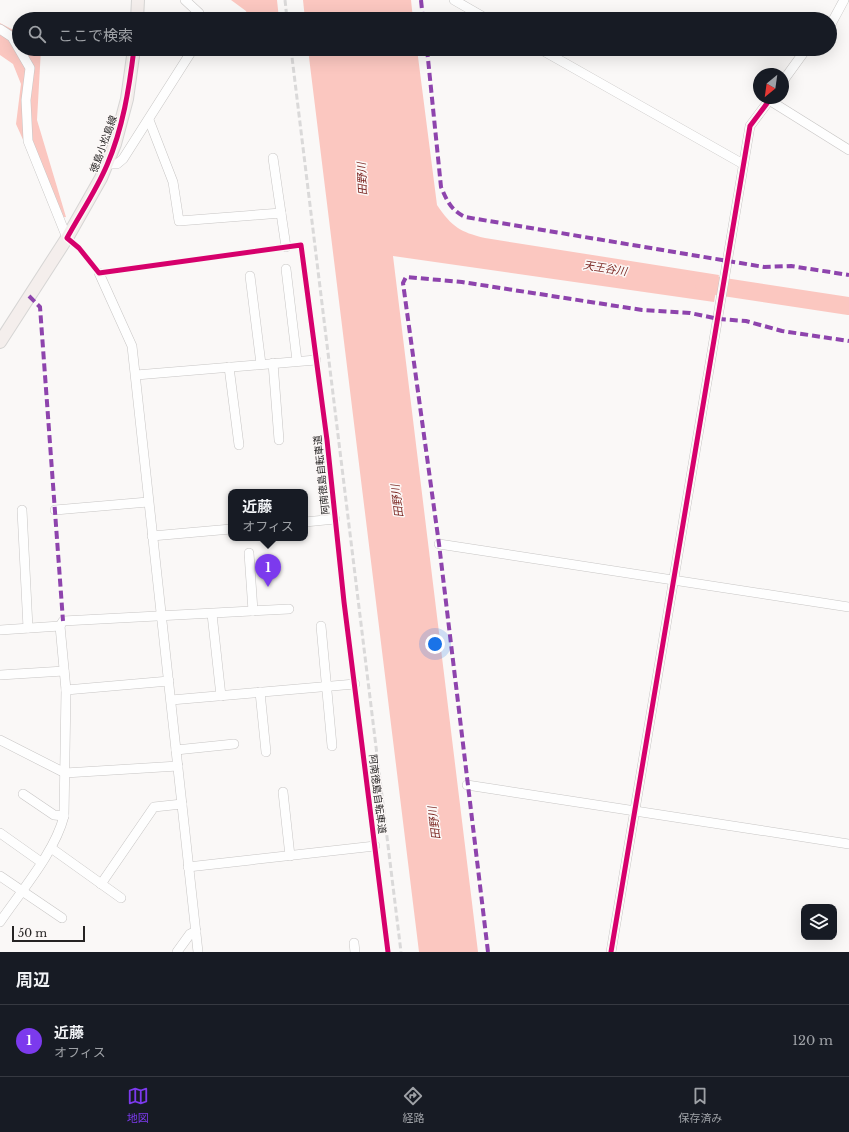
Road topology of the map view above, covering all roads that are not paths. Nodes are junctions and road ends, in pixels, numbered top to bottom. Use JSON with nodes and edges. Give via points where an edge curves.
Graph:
{"nodes":[{"id":1,"x":138,"y":0,"type":"edge"},
{"id":2,"x":185,"y":0,"type":"edge"},
{"id":3,"x":454,"y":0,"type":"edge"},
{"id":4,"x":844,"y":0,"type":"edge"},
{"id":5,"x":137,"y":12,"type":"edge"},
{"id":6,"x":198,"y":12,"type":"edge"},
{"id":7,"x":475,"y":12,"type":"edge"},
{"id":8,"x":837,"y":13,"type":"edge"},
{"id":9,"x":0,"y":29,"type":"edge"},
{"id":10,"x":12,"y":37,"type":"edge"},
{"id":11,"x":23,"y":56,"type":"edge"},
{"id":12,"x":133,"y":56,"type":"edge"},
{"id":13,"x":189,"y":56,"type":"edge"},
{"id":14,"x":552,"y":56,"type":"edge"},
{"id":15,"x":801,"y":56,"type":"edge"},
{"id":16,"x":789,"y":73,"type":"edge"},
{"id":17,"x":766,"y":104,"type":"edge"},
{"id":18,"x":778,"y":104,"type":"edge"},
{"id":19,"x":149,"y":120,"type":"junction"},
{"id":20,"x":849,"y":150,"type":"edge"},
{"id":21,"x":273,"y":158,"type":"dead end"},
{"id":22,"x":107,"y":164,"type":"junction"},
{"id":23,"x":743,"y":164,"type":"junction"},
{"id":24,"x":281,"y":213,"type":"junction"},
{"id":25,"x":67,"y":238,"type":"junction"},
{"id":26,"x":286,"y":247,"type":"dead end"},
{"id":27,"x":286,"y":269,"type":"dead end"},
{"id":28,"x":99,"y":273,"type":"dead end"},
{"id":29,"x":250,"y":276,"type":"dead end"},
{"id":30,"x":0,"y":342,"type":"edge"},
{"id":31,"x":316,"y":360,"type":"dead end"},
{"id":32,"x":297,"y":361,"type":"junction"},
{"id":33,"x":273,"y":363,"type":"junction"},
{"id":34,"x":262,"y":364,"type":"junction"},
{"id":35,"x":230,"y":367,"type":"junction"},
{"id":36,"x":136,"y":375,"type":"junction"},
{"id":37,"x":279,"y":440,"type":"dead end"},
{"id":38,"x":239,"y":445,"type":"dead end"},
{"id":39,"x":148,"y":502,"type":"junction"},
{"id":40,"x":22,"y":510,"type":"dead end"},
{"id":41,"x":55,"y":510,"type":"dead end"},
{"id":42,"x":335,"y":519,"type":"dead end"},
{"id":43,"x":308,"y":522,"type":"edge"},
{"id":44,"x":228,"y":529,"type":"edge"},
{"id":45,"x":152,"y":536,"type":"junction"},
{"id":46,"x":439,"y":544,"type":"dead end"},
{"id":47,"x":249,"y":553,"type":"dead end"},
{"id":48,"x":674,"y":579,"type":"junction"},
{"id":49,"x":849,"y":607,"type":"edge"},
{"id":50,"x":288,"y":609,"type":"dead end"},
{"id":51,"x":253,"y":611,"type":"junction"},
{"id":52,"x":212,"y":614,"type":"junction"},
{"id":53,"x":162,"y":617,"type":"junction"},
{"id":54,"x":60,"y":626,"type":"junction"},
{"id":55,"x":321,"y":626,"type":"dead end"},
{"id":56,"x":28,"y":628,"type":"junction"},
{"id":57,"x":0,"y":630,"type":"edge"},
{"id":58,"x":64,"y":671,"type":"junction"},
{"id":59,"x":0,"y":675,"type":"edge"},
{"id":60,"x":169,"y":681,"type":"junction"},
{"id":61,"x":354,"y":684,"type":"dead end"},
{"id":62,"x":326,"y":686,"type":"junction"},
{"id":63,"x":66,"y":690,"type":"junction"},
{"id":64,"x":260,"y":692,"type":"junction"},
{"id":65,"x":221,"y":696,"type":"junction"},
{"id":66,"x":171,"y":700,"type":"junction"},
{"id":67,"x":0,"y":740,"type":"edge"},
{"id":68,"x":234,"y":744,"type":"dead end"},
{"id":69,"x":332,"y":746,"type":"dead end"},
{"id":70,"x":176,"y":750,"type":"junction"},
{"id":71,"x":266,"y":752,"type":"dead end"},
{"id":72,"x":178,"y":766,"type":"junction"},
{"id":73,"x":65,"y":773,"type":"junction"},
{"id":74,"x":468,"y":786,"type":"dead end"},
{"id":75,"x":283,"y":792,"type":"dead end"},
{"id":76,"x":24,"y":794,"type":"dead end"},
{"id":77,"x":182,"y":804,"type":"junction"},
{"id":78,"x":635,"y":811,"type":"junction"},
{"id":79,"x":64,"y":816,"type":"junction"},
{"id":80,"x":0,"y":833,"type":"edge"},
{"id":81,"x":849,"y":844,"type":"edge"},
{"id":82,"x":375,"y":846,"type":"dead end"},
{"id":83,"x":51,"y":848,"type":"junction"},
{"id":84,"x":290,"y":856,"type":"junction"},
{"id":85,"x":41,"y":862,"type":"junction"},
{"id":86,"x":188,"y":867,"type":"junction"},
{"id":87,"x":0,"y":876,"type":"edge"},
{"id":88,"x":101,"y":884,"type":"junction"},
{"id":89,"x":21,"y":891,"type":"junction"},
{"id":90,"x":121,"y":898,"type":"dead end"},
{"id":91,"x":62,"y":918,"type":"dead end"},
{"id":92,"x":0,"y":922,"type":"edge"},
{"id":93,"x":196,"y":931,"type":"junction"},
{"id":94,"x":177,"y":952,"type":"edge"},
{"id":95,"x":198,"y":952,"type":"edge"},
{"id":96,"x":611,"y":952,"type":"edge"}],
"edges":[{"from":1,"to":5,"type":"main road"},
{"from":2,"to":6,"type":"street"},
{"from":3,"to":7,"type":"street"},
{"from":4,"to":8,"type":"street"},
{"from":9,"to":10,"type":"street"},
{"from":11,"to":25,"type":"street","via":[[30,68],[26,100],[28,141]]},
{"from":12,"to":22,"type":"main road","name":"徳島小松島線","via":[[127,100]]},
{"from":13,"to":19,"type":"street"},
{"from":14,"to":23,"type":"street"},
{"from":15,"to":16,"type":"street"},
{"from":17,"to":23,"type":"street","via":[[750,126]]},
{"from":18,"to":20,"type":"street"},
{"from":19,"to":22,"type":"street","via":[[123,159],[117,164]]},
{"from":19,"to":24,"type":"street","via":[[173,182],[179,221]]},
{"from":21,"to":24,"type":"street"},
{"from":22,"to":25,"type":"main road","name":"徳島小松島線"},
{"from":23,"to":48,"type":"street"},
{"from":24,"to":26,"type":"street"},
{"from":25,"to":30,"type":"main road","name":"徳島小松島線"},
{"from":27,"to":32,"type":"street"},
{"from":28,"to":36,"type":"street","via":[[132,346]]},
{"from":29,"to":34,"type":"street"},
{"from":31,"to":32,"type":"street"},
{"from":32,"to":33,"type":"street"},
{"from":33,"to":34,"type":"street"},
{"from":33,"to":37,"type":"street"},
{"from":34,"to":35,"type":"street"},
{"from":35,"to":36,"type":"street"},
{"from":35,"to":38,"type":"street"},
{"from":36,"to":39,"type":"street"},
{"from":39,"to":41,"type":"street"},
{"from":39,"to":45,"type":"street"},
{"from":40,"to":56,"type":"street"},
{"from":42,"to":43,"type":"street"},
{"from":44,"to":45,"type":"street"},
{"from":45,"to":53,"type":"street"},
{"from":46,"to":48,"type":"street"},
{"from":47,"to":51,"type":"street"},
{"from":48,"to":49,"type":"street"},
{"from":48,"to":78,"type":"street"},
{"from":50,"to":51,"type":"street"},
{"from":51,"to":52,"type":"street"},
{"from":52,"to":53,"type":"street"},
{"from":52,"to":65,"type":"street"},
{"from":53,"to":54,"type":"street","via":[[63,621]]},
{"from":53,"to":60,"type":"street"},
{"from":54,"to":56,"type":"street"},
{"from":54,"to":58,"type":"street"},
{"from":55,"to":62,"type":"street"},
{"from":56,"to":57,"type":"street"},
{"from":58,"to":59,"type":"street"},
{"from":58,"to":63,"type":"street"},
{"from":60,"to":63,"type":"street"},
{"from":60,"to":66,"type":"street"},
{"from":61,"to":62,"type":"street"},
{"from":62,"to":64,"type":"street"},
{"from":62,"to":69,"type":"street"},
{"from":63,"to":73,"type":"street"},
{"from":64,"to":65,"type":"street"},
{"from":64,"to":71,"type":"street"},
{"from":65,"to":66,"type":"street"},
{"from":66,"to":70,"type":"street"},
{"from":67,"to":73,"type":"street"},
{"from":68,"to":70,"type":"street"},
{"from":70,"to":72,"type":"street"},
{"from":72,"to":73,"type":"street"},
{"from":72,"to":77,"type":"street"},
{"from":73,"to":79,"type":"street"},
{"from":74,"to":78,"type":"street"},
{"from":75,"to":84,"type":"street"},
{"from":76,"to":79,"type":"street","via":[[54,815]]},
{"from":77,"to":86,"type":"street"},
{"from":77,"to":88,"type":"street","via":[[154,806]]},
{"from":78,"to":81,"type":"street"},
{"from":78,"to":96,"type":"street"},
{"from":79,"to":83,"type":"street"},
{"from":80,"to":85,"type":"street"},
{"from":82,"to":84,"type":"street"},
{"from":83,"to":85,"type":"street"},
{"from":83,"to":88,"type":"street"},
{"from":84,"to":86,"type":"street"},
{"from":85,"to":89,"type":"street"},
{"from":86,"to":93,"type":"street"},
{"from":87,"to":89,"type":"street"},
{"from":88,"to":90,"type":"street"},
{"from":89,"to":91,"type":"street"},
{"from":89,"to":92,"type":"street"},
{"from":93,"to":94,"type":"street","via":[[190,934]]},
{"from":93,"to":95,"type":"street"}]}
